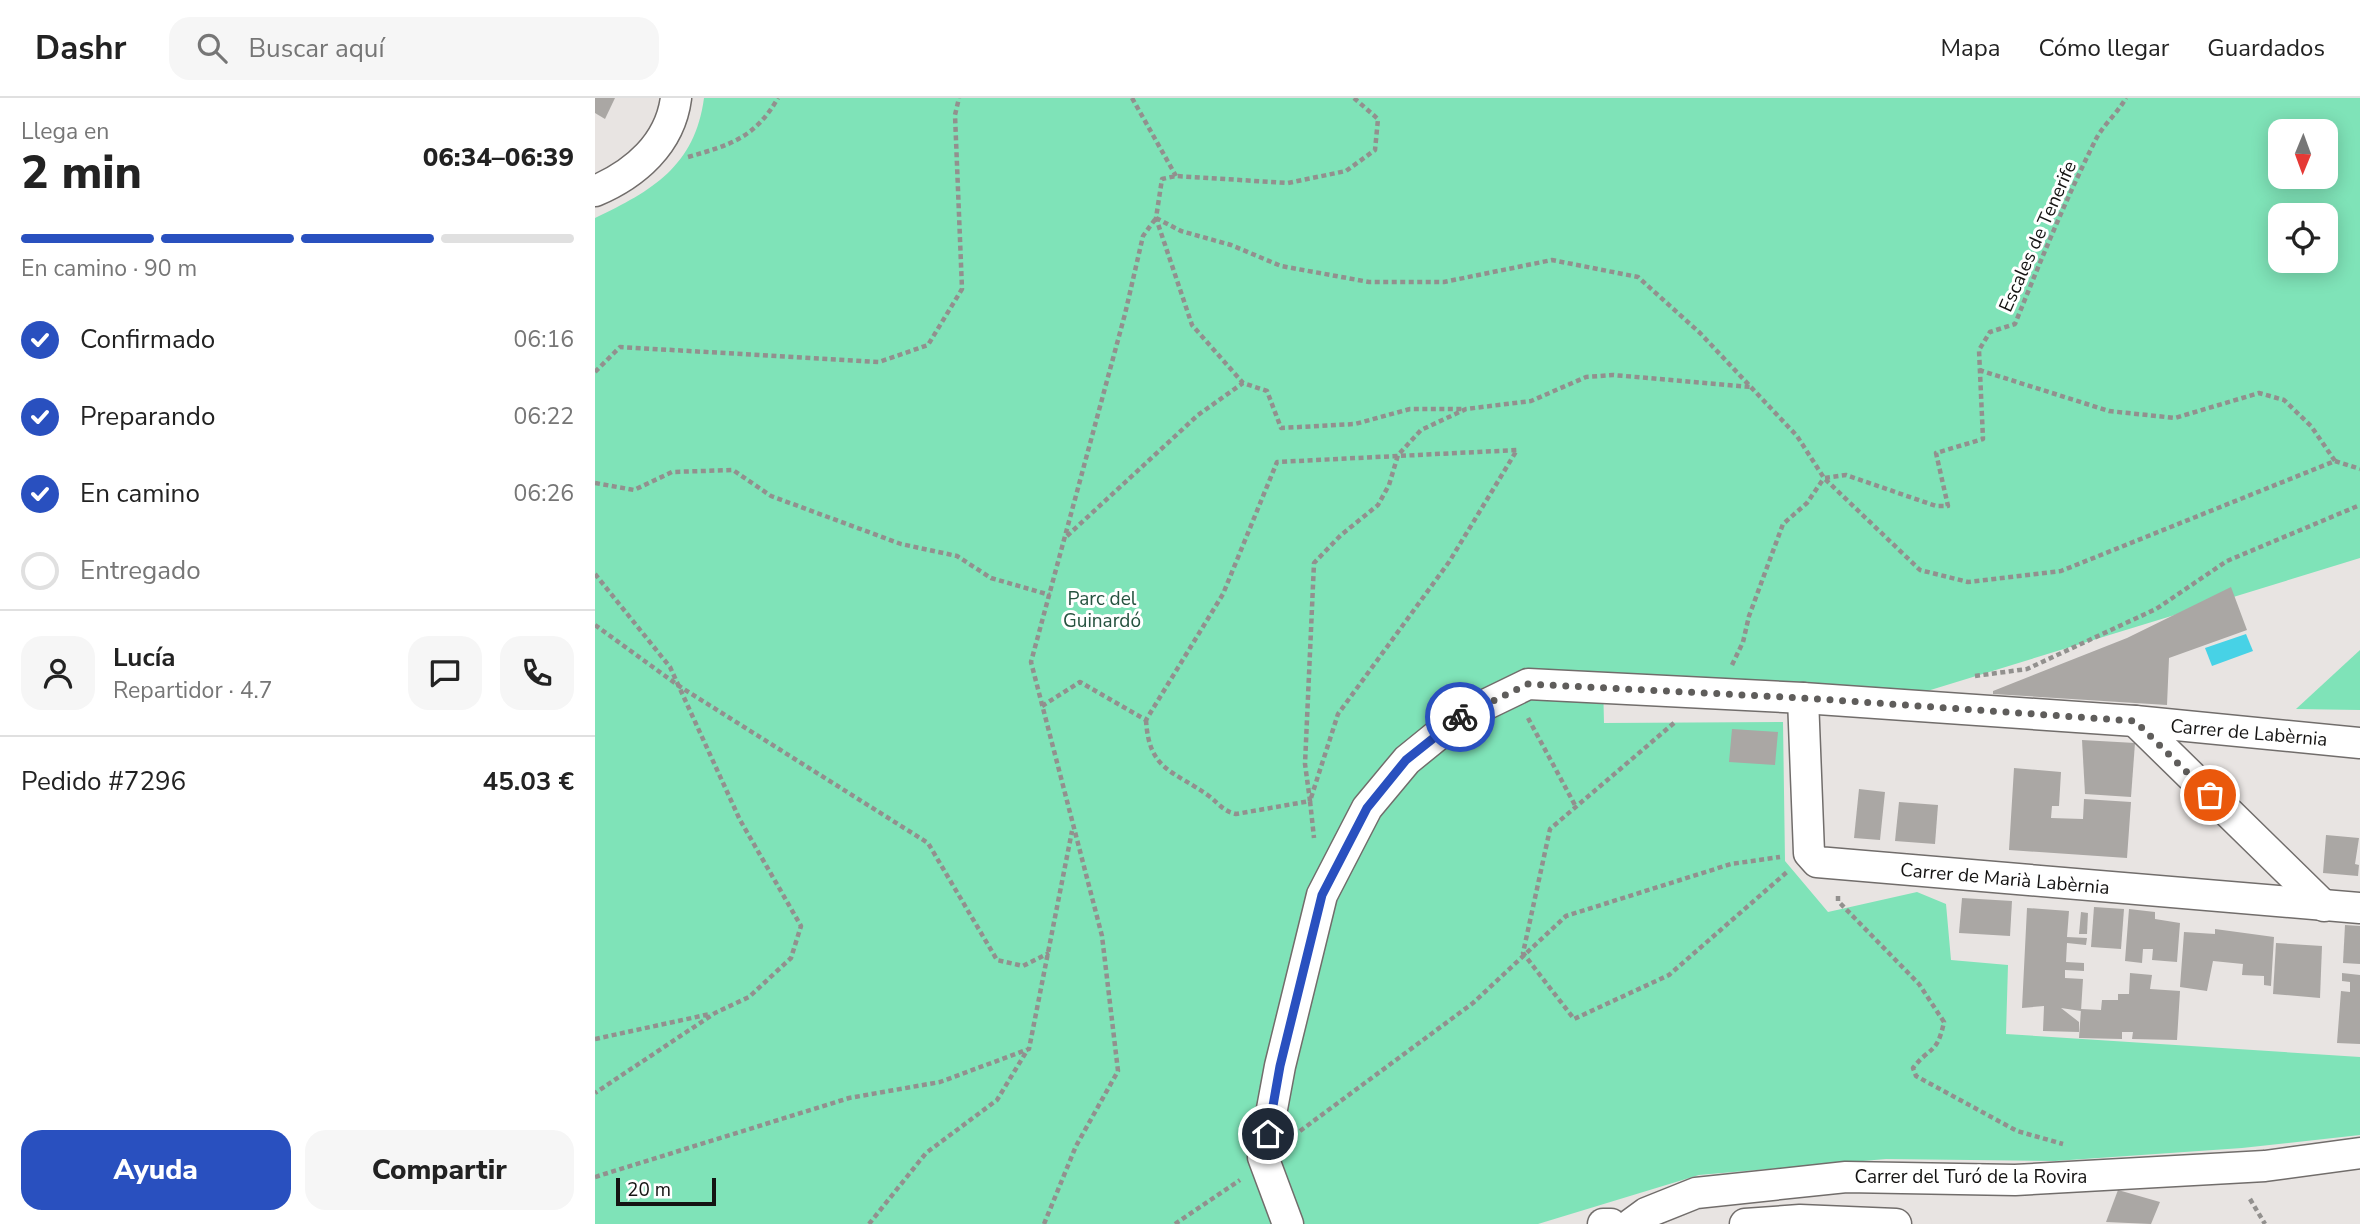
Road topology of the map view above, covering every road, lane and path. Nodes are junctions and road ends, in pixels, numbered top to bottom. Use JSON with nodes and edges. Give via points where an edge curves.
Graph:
{"nodes":[{"id":1,"x":676,"y":98,"type":"edge"},
{"id":2,"x":778,"y":98,"type":"edge"},
{"id":3,"x":959,"y":98,"type":"edge"},
{"id":4,"x":1132,"y":98,"type":"edge"},
{"id":5,"x":1354,"y":98,"type":"edge"},
{"id":6,"x":2126,"y":98,"type":"edge"},
{"id":7,"x":645,"y":160,"type":"junction"},
{"id":8,"x":1176,"y":176,"type":"junction"},
{"id":9,"x":595,"y":191,"type":"edge"},
{"id":10,"x":1156,"y":218,"type":"junction"},
{"id":11,"x":1979,"y":370,"type":"junction"},
{"id":12,"x":595,"y":372,"type":"edge"},
{"id":13,"x":1243,"y":383,"type":"junction"},
{"id":14,"x":1752,"y":387,"type":"junction"},
{"id":15,"x":1466,"y":409,"type":"junction"},
{"id":16,"x":1398,"y":455,"type":"junction"},
{"id":17,"x":2335,"y":461,"type":"junction"},
{"id":18,"x":2360,"y":469,"type":"edge"},
{"id":19,"x":1824,"y":478,"type":"junction"},
{"id":20,"x":595,"y":482,"type":"edge"},
{"id":21,"x":2360,"y":505,"type":"edge"},
{"id":22,"x":1065,"y":537,"type":"junction"},
{"id":23,"x":595,"y":574,"type":"edge"},
{"id":24,"x":1050,"y":595,"type":"junction"},
{"id":25,"x":595,"y":625,"type":"edge"},
{"id":26,"x":1731,"y":666,"type":"dead end"},
{"id":27,"x":1971,"y":676,"type":"dead end"},
{"id":28,"x":679,"y":686,"type":"junction"},
{"id":29,"x":1513,"y":691,"type":"junction"},
{"id":30,"x":1709,"y":693,"type":"junction"},
{"id":31,"x":1803,"y":698,"type":"junction"},
{"id":32,"x":1042,"y":706,"type":"junction"},
{"id":33,"x":1146,"y":720,"type":"junction"},
{"id":34,"x":2135,"y":721,"type":"junction"},
{"id":35,"x":2360,"y":743,"type":"edge"},
{"id":36,"x":1310,"y":801,"type":"junction"},
{"id":37,"x":1576,"y":807,"type":"junction"},
{"id":38,"x":1072,"y":828,"type":"junction"},
{"id":39,"x":1315,"y":850,"type":"dead end"},
{"id":40,"x":1821,"y":858,"type":"junction"},
{"id":41,"x":2324,"y":906,"type":"junction"},
{"id":42,"x":2360,"y":908,"type":"edge"},
{"id":43,"x":1049,"y":953,"type":"dead end"},
{"id":44,"x":1523,"y":953,"type":"junction"},
{"id":45,"x":715,"y":1013,"type":"junction"},
{"id":46,"x":595,"y":1039,"type":"edge"},
{"id":47,"x":1029,"y":1049,"type":"junction"},
{"id":48,"x":595,"y":1093,"type":"edge"},
{"id":49,"x":1309,"y":1122,"type":"dead end"},
{"id":50,"x":2066,"y":1145,"type":"dead end"},
{"id":51,"x":2360,"y":1153,"type":"edge"},
{"id":52,"x":595,"y":1177,"type":"edge"},
{"id":53,"x":1236,"y":1182,"type":"dead end"},
{"id":54,"x":869,"y":1224,"type":"edge"},
{"id":55,"x":1044,"y":1224,"type":"edge"},
{"id":56,"x":1175,"y":1224,"type":"edge"},
{"id":57,"x":1288,"y":1224,"type":"edge"},
{"id":58,"x":1603,"y":1224,"type":"edge"},
{"id":59,"x":1611,"y":1224,"type":"edge"},
{"id":60,"x":1632,"y":1224,"type":"edge"},
{"id":61,"x":1745,"y":1224,"type":"edge"},
{"id":62,"x":1896,"y":1224,"type":"edge"}],
"edges":[{"from":1,"to":7,"type":"street","via":[[663,138]]},
{"from":2,"to":7,"type":"path","via":[[765,121],[729,145],[683,158]]},
{"from":3,"to":12,"type":"path","via":[[955,115],[962,289],[928,345],[879,362],[620,347]]},
{"from":4,"to":8,"type":"path"},
{"from":5,"to":8,"type":"path","via":[[1378,119],[1377,129],[1374,150],[1346,171],[1288,183]]},
{"from":6,"to":11,"type":"path","name":"Escales de Tenerife","via":[[2096,138],[2015,324],[1990,332],[1979,350]]},
{"from":7,"to":9,"type":"street","via":[[617,182]]},
{"from":8,"to":10,"type":"path","via":[[1161,179]]},
{"from":10,"to":13,"type":"path","via":[[1192,325]]},
{"from":10,"to":14,"type":"path","via":[[1281,265],[1369,282],[1444,282],[1552,260],[1637,277]]},
{"from":10,"to":22,"type":"path","via":[[1139,249]]},
{"from":11,"to":17,"type":"path","via":[[2109,411],[2175,418],[2259,393],[2284,400],[2311,426]]},
{"from":11,"to":19,"type":"path","name":"Escales de Tenerife","via":[[1983,439],[1936,453],[1948,506],[1846,475]]},
{"from":13,"to":15,"type":"path","via":[[1267,391],[1281,428],[1355,424],[1410,410]]},
{"from":13,"to":22,"type":"path","via":[[1198,415]]},
{"from":14,"to":15,"type":"path","via":[[1613,375],[1586,377],[1531,401]]},
{"from":14,"to":19,"type":"path","via":[[1797,436]]},
{"from":15,"to":16,"type":"path","via":[[1421,430]]},
{"from":16,"to":33,"type":"path","via":[[1277,462],[1223,593]]},
{"from":16,"to":36,"type":"path","via":[[1378,505],[1314,564],[1305,764]]},
{"from":16,"to":36,"type":"path","via":[[1517,450],[1449,562],[1338,714]]},
{"from":17,"to":18,"type":"path"},
{"from":17,"to":19,"type":"path","via":[[2061,571],[1968,582],[1920,570]]},
{"from":19,"to":26,"type":"path","via":[[1807,503],[1783,524]]},
{"from":20,"to":24,"type":"path","via":[[635,490],[672,472],[733,470],[771,496],[901,544],[957,556],[991,578]]},
{"from":21,"to":27,"type":"path","via":[[2227,561],[2156,609],[2027,669]]},
{"from":22,"to":24,"type":"path"},
{"from":23,"to":28,"type":"path","via":[[670,667]]},
{"from":24,"to":32,"type":"path","via":[[1031,662]]},
{"from":25,"to":28,"type":"path"},
{"from":28,"to":43,"type":"path","via":[[928,844],[997,960],[1023,966]]},
{"from":28,"to":45,"type":"path","via":[[740,820],[801,926],[791,958],[749,997]]},
{"from":29,"to":30,"type":"street","name":"Carrer de Labèrnia","via":[[1528,684]]},
{"from":29,"to":37,"type":"path"},
{"from":29,"to":57,"type":"street","name":"Carrer de Labèrnia","via":[[1459,717],[1406,760],[1367,808],[1322,895],[1263,1157]]},
{"from":30,"to":31,"type":"street","name":"Carrer de Labèrnia"},
{"from":30,"to":37,"type":"path"},
{"from":31,"to":34,"type":"street","name":"Carrer de Labèrnia"},
{"from":31,"to":40,"type":"street"},
{"from":32,"to":33,"type":"path","via":[[1080,682]]},
{"from":32,"to":38,"type":"path"},
{"from":33,"to":36,"type":"path","via":[[1147,743],[1160,765],[1224,811],[1236,814]]},
{"from":34,"to":35,"type":"street","name":"Carrer de Labèrnia"},
{"from":34,"to":41,"type":"street"},
{"from":36,"to":39,"type":"path"},
{"from":37,"to":44,"type":"path","via":[[1550,829]]},
{"from":38,"to":47,"type":"path"},
{"from":38,"to":55,"type":"path","via":[[1102,936],[1118,1071],[1076,1146]]},
{"from":40,"to":41,"type":"street","name":"Carrer de Marià Labèrnia"},
{"from":40,"to":44,"type":"path","via":[[1731,864],[1578,912],[1566,916]]},
{"from":40,"to":44,"type":"path","via":[[1669,975],[1573,1019]]},
{"from":40,"to":50,"type":"path","via":[[1838,901],[1919,984],[1944,1022],[1934,1051],[1913,1068],[1916,1076],[2017,1131]]},
{"from":41,"to":42,"type":"street","name":"Carrer de Marià Labèrnia"},
{"from":44,"to":49,"type":"path","via":[[1473,1003]]},
{"from":45,"to":46,"type":"path"},
{"from":45,"to":48,"type":"path"},
{"from":47,"to":52,"type":"path","via":[[940,1082],[849,1098]]},
{"from":47,"to":54,"type":"path","via":[[997,1100],[926,1153]]},
{"from":51,"to":60,"type":"street","name":"Carrer del Turó de la Rovira","via":[[2265,1166],[2015,1180],[1846,1177],[1696,1193],[1646,1213]]},
{"from":53,"to":56,"type":"path"},
{"from":58,"to":59,"type":"street"},
{"from":61,"to":62,"type":"street","via":[[1800,1220]]}]}
